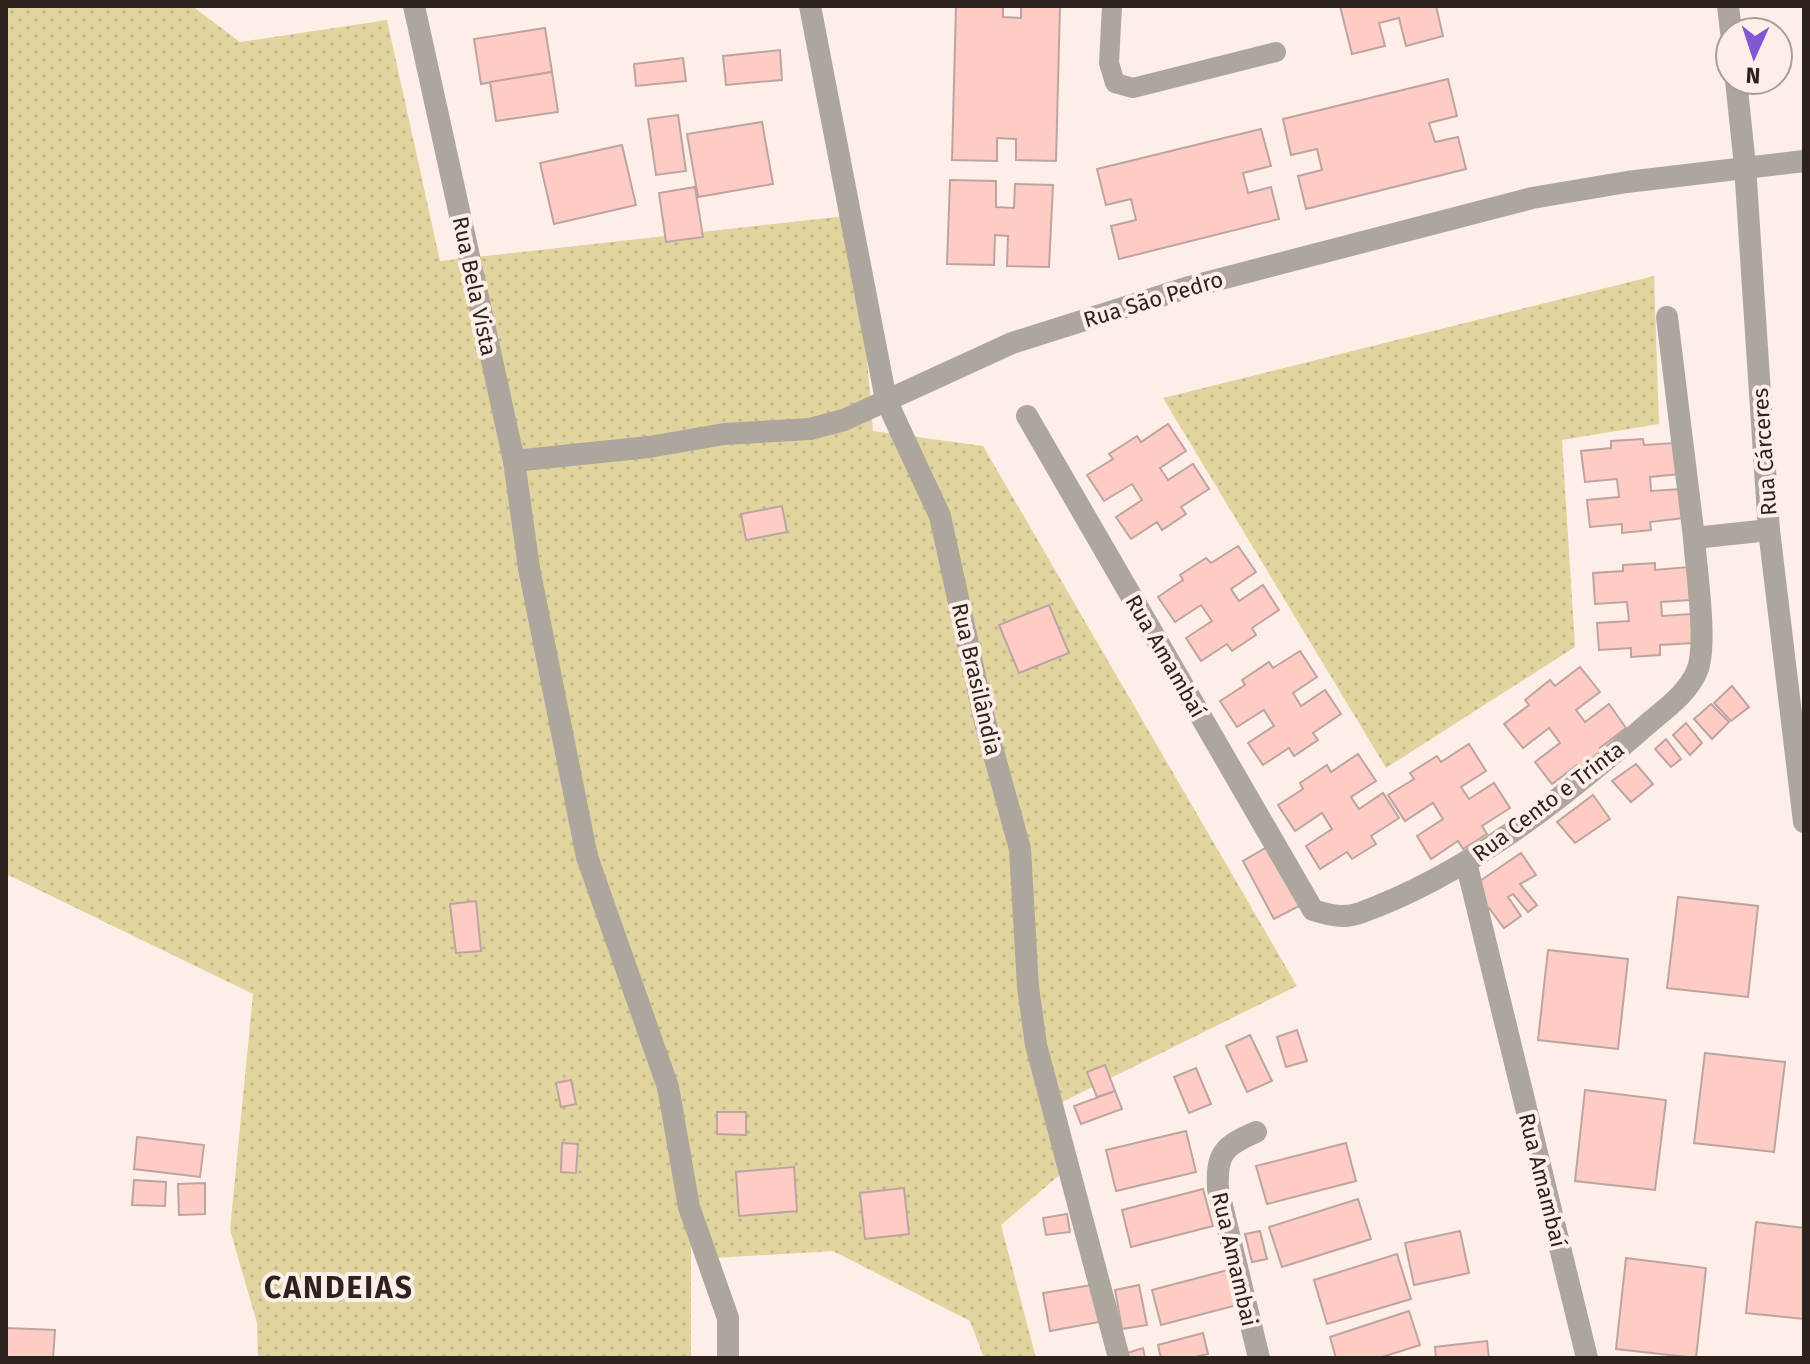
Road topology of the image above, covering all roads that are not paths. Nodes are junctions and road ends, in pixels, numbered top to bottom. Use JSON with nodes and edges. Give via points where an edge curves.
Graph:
{"nodes":[{"id":1,"x":414,"y":6,"type":"edge"},
{"id":2,"x":810,"y":6,"type":"edge"},
{"id":3,"x":1112,"y":6,"type":"edge"},
{"id":4,"x":1276,"y":52,"type":"dead end"},
{"id":5,"x":1738,"y":96,"type":"edge"},
{"id":6,"x":1804,"y":161,"type":"edge"},
{"id":7,"x":1745,"y":166,"type":"junction"},
{"id":8,"x":1667,"y":317,"type":"dead end"},
{"id":9,"x":886,"y":400,"type":"junction"},
{"id":10,"x":1027,"y":416,"type":"dead end"},
{"id":11,"x":514,"y":461,"type":"junction"},
{"id":12,"x":1769,"y":530,"type":"junction"},
{"id":13,"x":1694,"y":538,"type":"junction"},
{"id":14,"x":1804,"y":822,"type":"edge"},
{"id":15,"x":1466,"y":862,"type":"junction"},
{"id":16,"x":1305,"y":896,"type":"joint"},
{"id":17,"x":1256,"y":1132,"type":"dead end"},
{"id":18,"x":728,"y":1358,"type":"edge"},
{"id":19,"x":1119,"y":1358,"type":"edge"},
{"id":20,"x":1259,"y":1358,"type":"edge"},
{"id":21,"x":1587,"y":1358,"type":"edge"}],
"edges":[{"from":1,"to":11,"type":"street","name":"Rua Bela Vista"},
{"from":2,"to":9,"type":"street","name":"Rua Brasilândia"},
{"from":3,"to":4,"type":"lane","via":[[1109,63],[1115,83],[1133,88]]},
{"from":5,"to":7,"type":"street","name":"Rua Cárceres"},
{"from":6,"to":7,"type":"street","name":"Rua São Pedro"},
{"from":7,"to":9,"type":"street","name":"Rua São Pedro","via":[[1532,198],[1186,288],[1012,343]]},
{"from":7,"to":12,"type":"street","name":"Rua Cárceres"},
{"from":8,"to":13,"type":"street","name":"Rua Cento e Trinta"},
{"from":9,"to":11,"type":"street","name":"Rua São Pedro","via":[[810,429],[724,434]]},
{"from":9,"to":19,"type":"street","name":"Rua Brasilândia","via":[[940,516],[985,722],[1020,849],[1036,1045]]},
{"from":10,"to":16,"type":"street","name":"Rua Amambaí"},
{"from":11,"to":18,"type":"street","name":"Rua Bela Vista","via":[[529,568],[587,857],[668,1087],[689,1207],[728,1318]]},
{"from":12,"to":13,"type":"street"},
{"from":12,"to":14,"type":"street","name":"Rua Cárceres"},
{"from":13,"to":15,"type":"street","name":"Rua Cento e Trinta","via":[[1701,652],[1697,671],[1682,693],[1590,774]]},
{"from":15,"to":16,"type":"street","name":"Rua Cento e Trinta","via":[[1359,913],[1335,917],[1313,910]]},
{"from":15,"to":21,"type":"street","name":"Rua Amambaí"},
{"from":17,"to":20,"type":"street","name":"Rua Amambai","via":[[1231,1143],[1217,1170]]}]}
